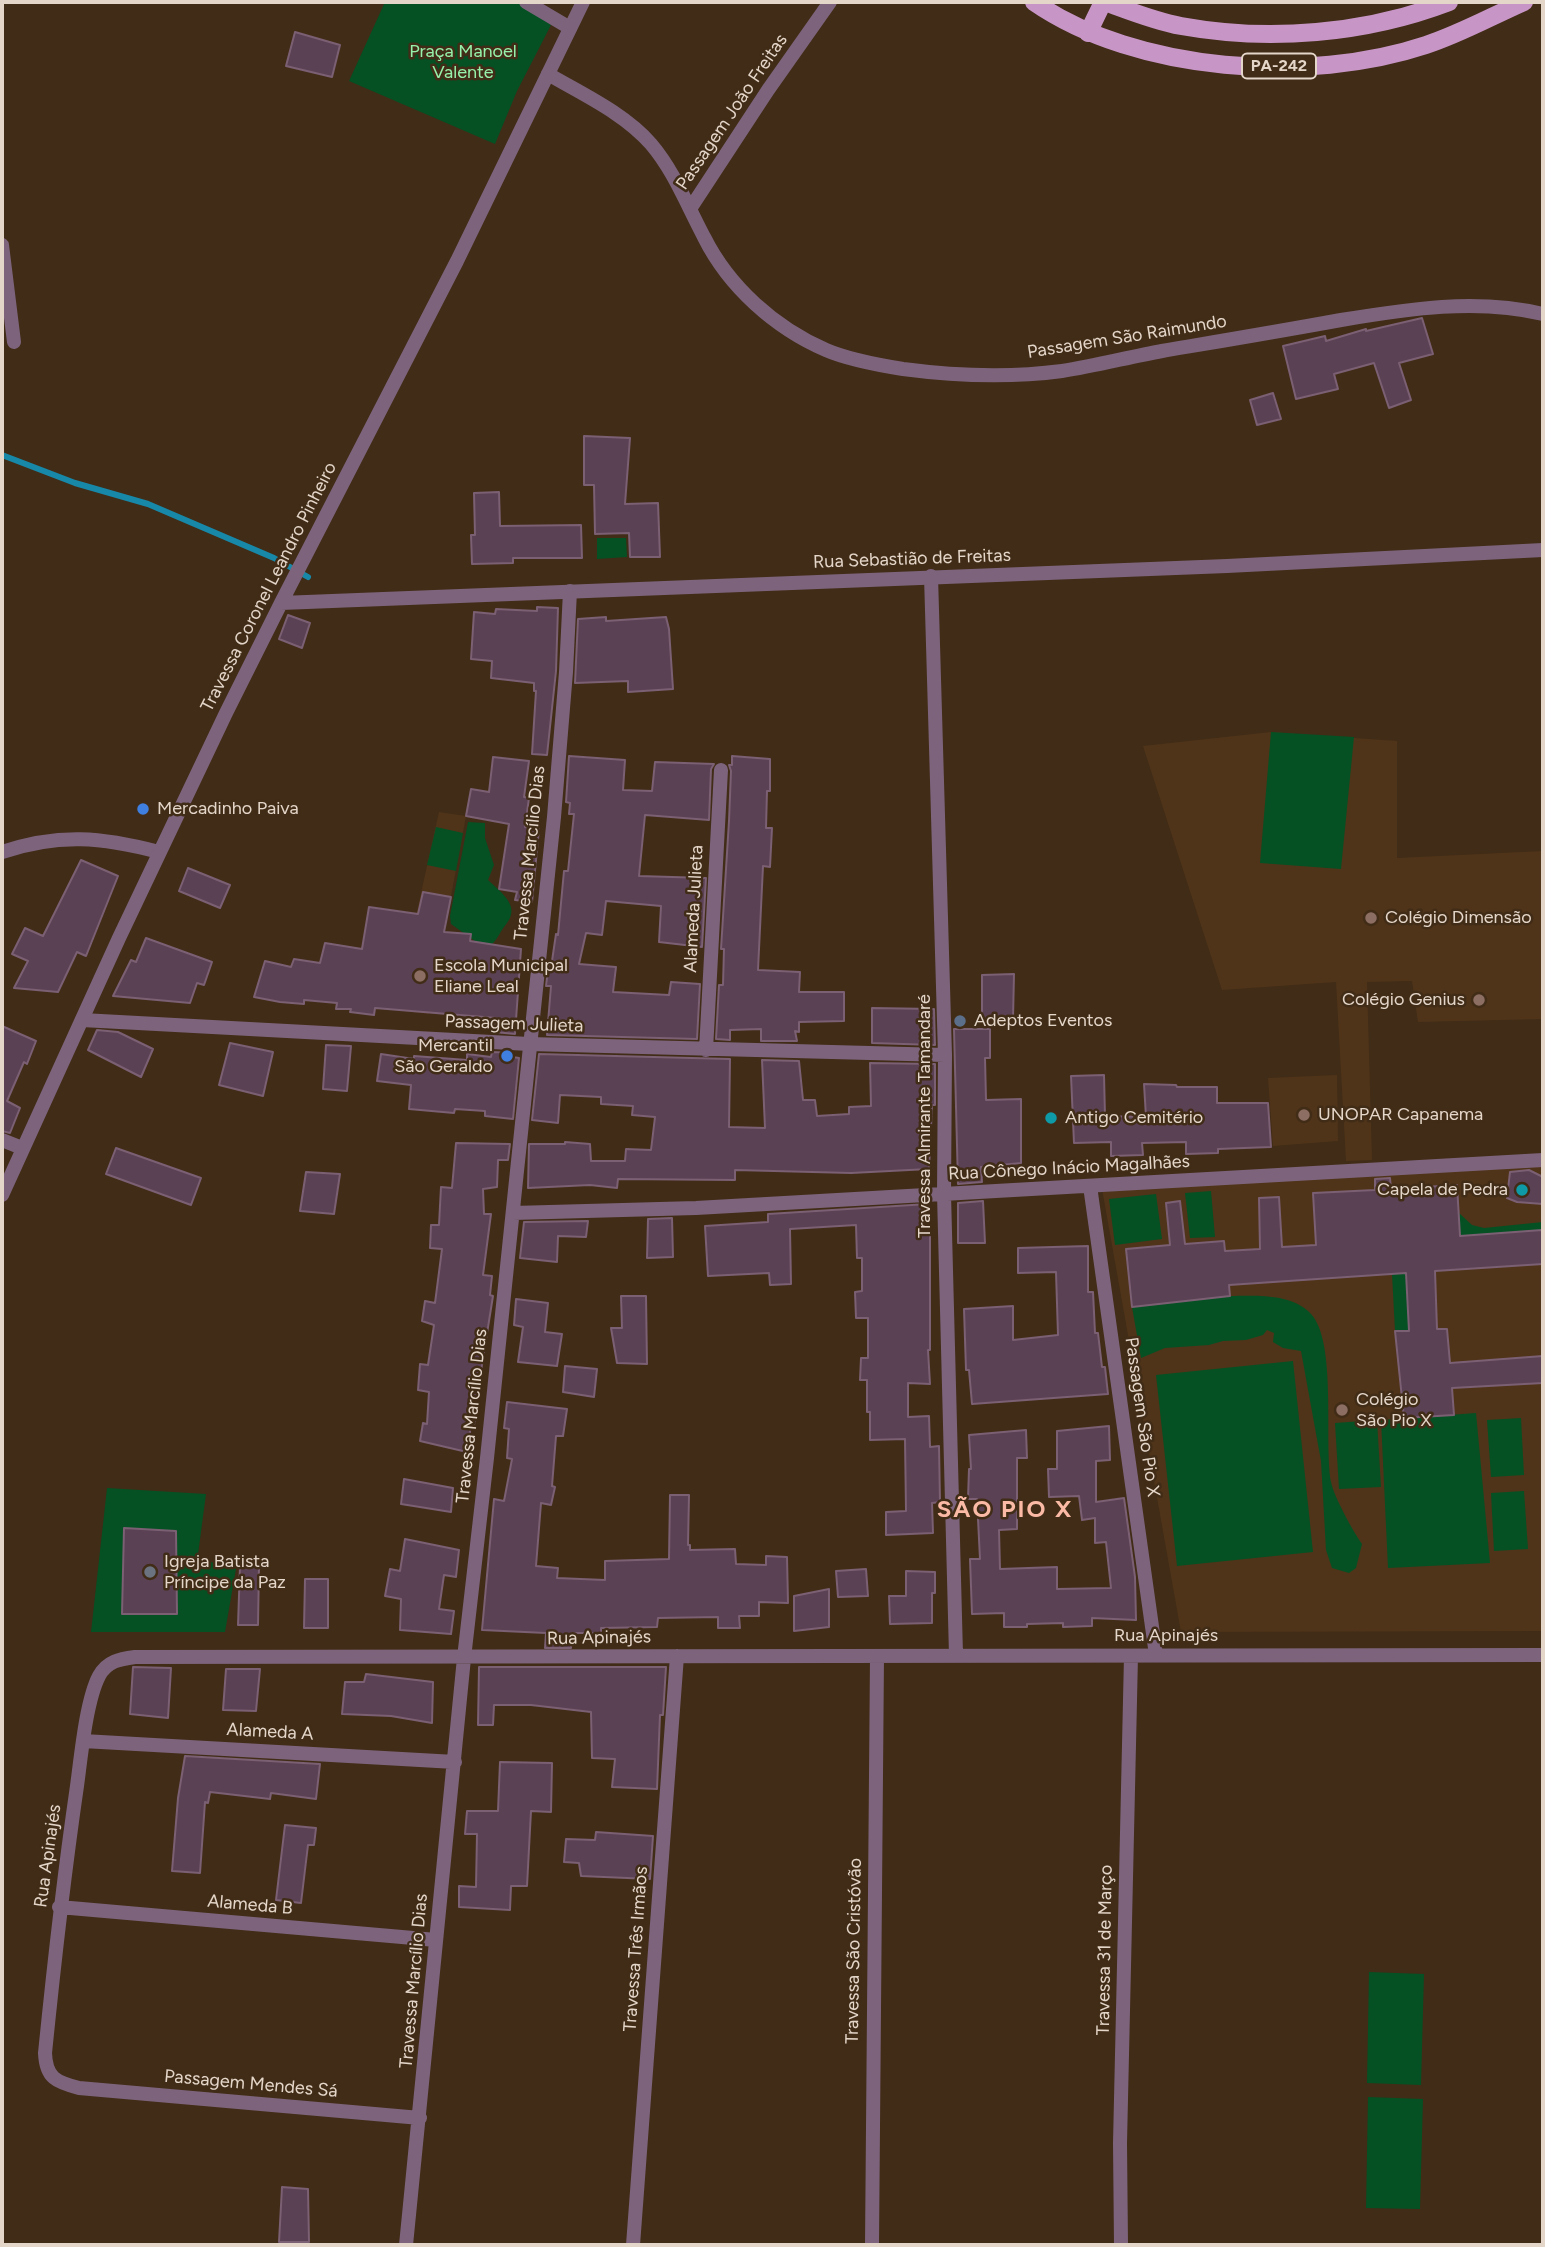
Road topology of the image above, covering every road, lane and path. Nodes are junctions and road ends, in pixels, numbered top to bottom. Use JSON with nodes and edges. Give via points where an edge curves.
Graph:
{"nodes":[{"id":1,"x":526,"y":2,"type":"edge"},
{"id":2,"x":583,"y":2,"type":"edge"},
{"id":3,"x":830,"y":2,"type":"edge"},
{"id":4,"x":1034,"y":2,"type":"edge"},
{"id":5,"x":1104,"y":2,"type":"edge"},
{"id":6,"x":1449,"y":2,"type":"edge"},
{"id":7,"x":1524,"y":2,"type":"edge"},
{"id":8,"x":1415,"y":15,"type":"junction"},
{"id":9,"x":570,"y":28,"type":"junction"},
{"id":10,"x":1088,"y":33,"type":"junction"},
{"id":11,"x":1427,"y":45,"type":"junction"},
{"id":12,"x":548,"y":74,"type":"junction"},
{"id":13,"x":690,"y":209,"type":"junction"},
{"id":14,"x":2,"y":245,"type":"edge"},
{"id":15,"x":1543,"y":314,"type":"edge"},
{"id":16,"x":14,"y":342,"type":"dead end"},
{"id":17,"x":1543,"y":550,"type":"edge"},
{"id":18,"x":931,"y":576,"type":"junction"},
{"id":19,"x":570,"y":591,"type":"junction"},
{"id":20,"x":281,"y":603,"type":"junction"},
{"id":21,"x":721,"y":770,"type":"dead end"},
{"id":22,"x":2,"y":852,"type":"edge"},
{"id":23,"x":159,"y":852,"type":"junction"},
{"id":24,"x":82,"y":1020,"type":"junction"},
{"id":25,"x":529,"y":1044,"type":"junction"},
{"id":26,"x":706,"y":1050,"type":"junction"},
{"id":27,"x":945,"y":1055,"type":"junction"},
{"id":28,"x":2,"y":1140,"type":"edge"},
{"id":29,"x":22,"y":1148,"type":"junction"},
{"id":30,"x":1543,"y":1160,"type":"edge"},
{"id":31,"x":1090,"y":1186,"type":"junction"},
{"id":32,"x":944,"y":1194,"type":"junction"},
{"id":33,"x":2,"y":1195,"type":"edge"},
{"id":34,"x":513,"y":1213,"type":"junction"},
{"id":35,"x":956,"y":1655,"type":"junction"},
{"id":36,"x":1156,"y":1655,"type":"junction"},
{"id":37,"x":1543,"y":1655,"type":"edge"},
{"id":38,"x":1131,"y":1656,"type":"junction"},
{"id":39,"x":677,"y":1657,"type":"junction"},
{"id":40,"x":877,"y":1657,"type":"junction"},
{"id":41,"x":464,"y":1658,"type":"junction"},
{"id":42,"x":83,"y":1741,"type":"junction"},
{"id":43,"x":455,"y":1762,"type":"junction"},
{"id":44,"x":60,"y":1907,"type":"junction"},
{"id":45,"x":436,"y":1940,"type":"junction"},
{"id":46,"x":79,"y":2088,"type":"joint"},
{"id":47,"x":420,"y":2118,"type":"junction"},
{"id":48,"x":406,"y":2245,"type":"edge"},
{"id":49,"x":633,"y":2245,"type":"edge"},
{"id":50,"x":872,"y":2245,"type":"edge"},
{"id":51,"x":1121,"y":2245,"type":"edge"}],
"edges":[{"from":1,"to":9,"type":"street"},
{"from":2,"to":9,"type":"street","name":"Travessa Coronel Leandro Pinheiro"},
{"from":3,"to":13,"type":"street","name":"Passagem João Freitas"},
{"from":4,"to":10,"type":"main road","number":"PA-242"},
{"from":5,"to":8,"type":"main road","number":"PA-242","via":[[1182,26],[1267,33],[1324,31]]},
{"from":5,"to":10,"type":"main road"},
{"from":6,"to":8,"type":"main road","number":"PA-242"},
{"from":7,"to":11,"type":"main road","number":"PA-242"},
{"from":8,"to":11,"type":"main road"},
{"from":9,"to":12,"type":"street","name":"Travessa Coronel Leandro Pinheiro"},
{"from":10,"to":11,"type":"main road","number":"PA-242","via":[[1202,63],[1260,67],[1378,58]]},
{"from":12,"to":13,"type":"street","name":"Passagem São Raimundo","via":[[627,122],[649,142]]},
{"from":12,"to":20,"type":"street","name":"Travessa Coronel Leandro Pinheiro"},
{"from":13,"to":15,"type":"street","name":"Passagem São Raimundo","via":[[723,269],[747,297],[787,329],[828,351],[883,366],[943,374],[1062,371],[1416,309],[1470,305]]},
{"from":14,"to":16,"type":"street"},
{"from":17,"to":18,"type":"street","name":"Rua Sebastião de Freitas"},
{"from":18,"to":19,"type":"street","name":"Rua Sebastião de Freitas"},
{"from":18,"to":27,"type":"street","name":"Travessa Almirante Tamandaré"},
{"from":19,"to":20,"type":"street","name":"Rua Sebastião de Freitas"},
{"from":19,"to":25,"type":"street","name":"Travessa Marcílio Dias","via":[[559,763]]},
{"from":20,"to":23,"type":"street","name":"Travessa Coronel Leandro Pinheiro"},
{"from":21,"to":26,"type":"street","name":"Alameda Julieta"},
{"from":22,"to":23,"type":"street","via":[[54,840],[93,838]]},
{"from":23,"to":24,"type":"street","name":"Travessa Coronel Leandro Pinheiro"},
{"from":24,"to":25,"type":"street","name":"Passagem Julieta"},
{"from":24,"to":29,"type":"street","name":"Travessa Coronel Leandro Pinheiro"},
{"from":25,"to":26,"type":"street","name":"Passagem Julieta"},
{"from":25,"to":34,"type":"street","name":"Travessa Marcílio Dias"},
{"from":26,"to":27,"type":"street","name":"Passagem Julieta"},
{"from":27,"to":32,"type":"street","name":"Travessa Almirante Tamandaré"},
{"from":28,"to":29,"type":"street"},
{"from":29,"to":33,"type":"street","name":"Travessa Coronel Leandro Pinheiro"},
{"from":30,"to":31,"type":"street","name":"Rua Cônego Inácio Magalhães"},
{"from":31,"to":32,"type":"street","name":"Rua Cônego Inácio Magalhães"},
{"from":31,"to":36,"type":"street","name":"Passagem São Pio X"},
{"from":32,"to":34,"type":"street","name":"Rua Cônego Inácio Magalhães"},
{"from":32,"to":35,"type":"street","name":"Travessa Almirante Tamandaré"},
{"from":34,"to":41,"type":"street","name":"Travessa Marcílio Dias"},
{"from":35,"to":38,"type":"street","name":"Rua Apinajés"},
{"from":35,"to":40,"type":"street","name":"Rua Apinajés"},
{"from":36,"to":37,"type":"street","name":"Rua Apinajés"},
{"from":36,"to":38,"type":"street","name":"Rua Apinajés"},
{"from":38,"to":51,"type":"street","name":"Travessa 31 de Março"},
{"from":39,"to":40,"type":"street","name":"Rua Apinajés"},
{"from":39,"to":41,"type":"street","name":"Rua Apinajés"},
{"from":39,"to":49,"type":"street","name":"Travessa Três Irmãos"},
{"from":40,"to":50,"type":"street","name":"Travessa São Cristóvão"},
{"from":41,"to":42,"type":"street","name":"Rua Apinajés","via":[[118,1660],[99,1676]]},
{"from":41,"to":43,"type":"street","name":"Travessa Marcílio Dias"},
{"from":42,"to":43,"type":"street","name":"Alameda A"},
{"from":42,"to":44,"type":"street","name":"Rua Apinajés"},
{"from":43,"to":45,"type":"street","name":"Travessa Marcílio Dias"},
{"from":44,"to":45,"type":"street","name":"Alameda B"},
{"from":44,"to":46,"type":"street","name":"Rua Apinajés","via":[[46,2068],[52,2078]]},
{"from":45,"to":47,"type":"street","name":"Travessa Marcílio Dias"},
{"from":46,"to":47,"type":"street","name":"Passagem Mendes Sá"},
{"from":47,"to":48,"type":"street","name":"Travessa Marcílio Dias"}]}
